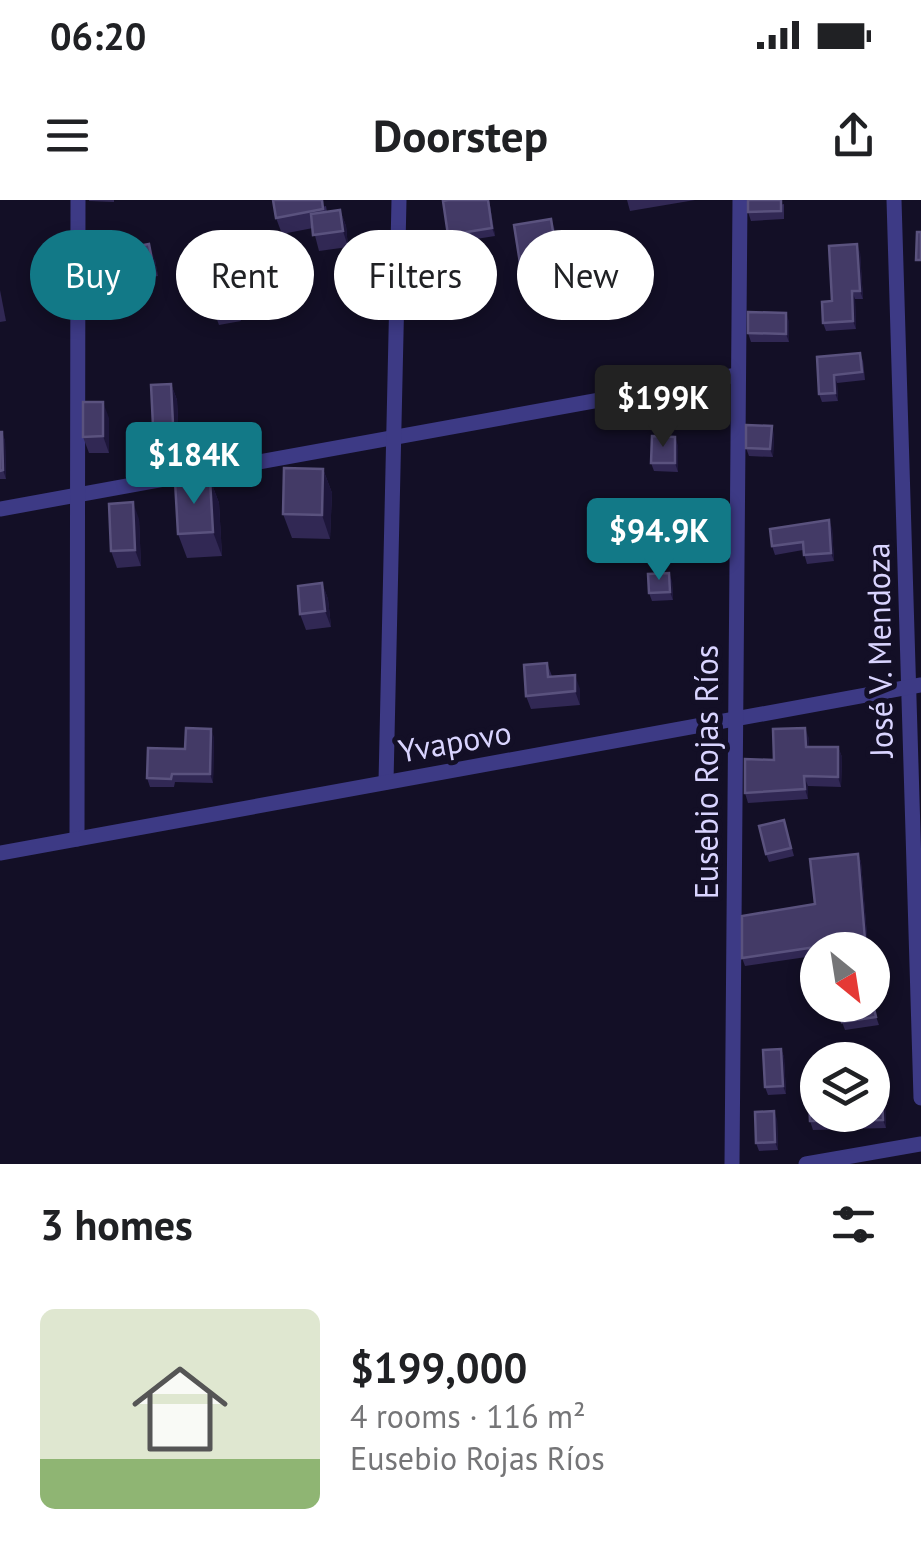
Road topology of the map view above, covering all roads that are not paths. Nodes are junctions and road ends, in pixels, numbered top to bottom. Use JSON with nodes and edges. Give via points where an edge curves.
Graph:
{"nodes":[{"id":1,"x":78,"y":200,"type":"edge"},
{"id":2,"x":399,"y":200,"type":"edge"},
{"id":3,"x":740,"y":200,"type":"edge"},
{"id":4,"x":894,"y":200,"type":"edge"},
{"id":5,"x":737,"y":375,"type":"junction"},
{"id":6,"x":921,"y":413,"type":"edge"},
{"id":7,"x":902,"y":416,"type":"junction"},
{"id":8,"x":392,"y":440,"type":"junction"},
{"id":9,"x":79,"y":495,"type":"junction"},
{"id":10,"x":0,"y":509,"type":"edge"},
{"id":11,"x":914,"y":686,"type":"edge"},
{"id":12,"x":736,"y":718,"type":"junction"},
{"id":13,"x":386,"y":782,"type":"junction"},
{"id":14,"x":78,"y":839,"type":"junction"},
{"id":15,"x":0,"y":853,"type":"edge"},
{"id":16,"x":921,"y":1098,"type":"edge"},
{"id":17,"x":921,"y":1144,"type":"edge"},
{"id":18,"x":732,"y":1164,"type":"edge"},
{"id":19,"x":806,"y":1164,"type":"edge"}],
"edges":[{"from":1,"to":9,"type":"street"},
{"from":2,"to":8,"type":"street"},
{"from":3,"to":5,"type":"street","name":"Eusebio Rojas Ríos"},
{"from":4,"to":7,"type":"street","name":"José V. Mendoza"},
{"from":5,"to":8,"type":"street"},
{"from":5,"to":12,"type":"street","name":"Eusebio Rojas Ríos"},
{"from":6,"to":7,"type":"street"},
{"from":7,"to":11,"type":"street","name":"José V. Mendoza"},
{"from":8,"to":9,"type":"street"},
{"from":8,"to":13,"type":"street"},
{"from":9,"to":10,"type":"street"},
{"from":9,"to":14,"type":"street"},
{"from":11,"to":12,"type":"street","name":"Yvapovo"},
{"from":11,"to":16,"type":"street","name":"José V. Mendoza"},
{"from":12,"to":13,"type":"street","name":"Yvapovo"},
{"from":12,"to":18,"type":"street","name":"Eusebio Rojas Ríos"},
{"from":13,"to":14,"type":"street","name":"Yvapovo"},
{"from":14,"to":15,"type":"street","name":"Yvapovo"},
{"from":17,"to":19,"type":"street"}]}
